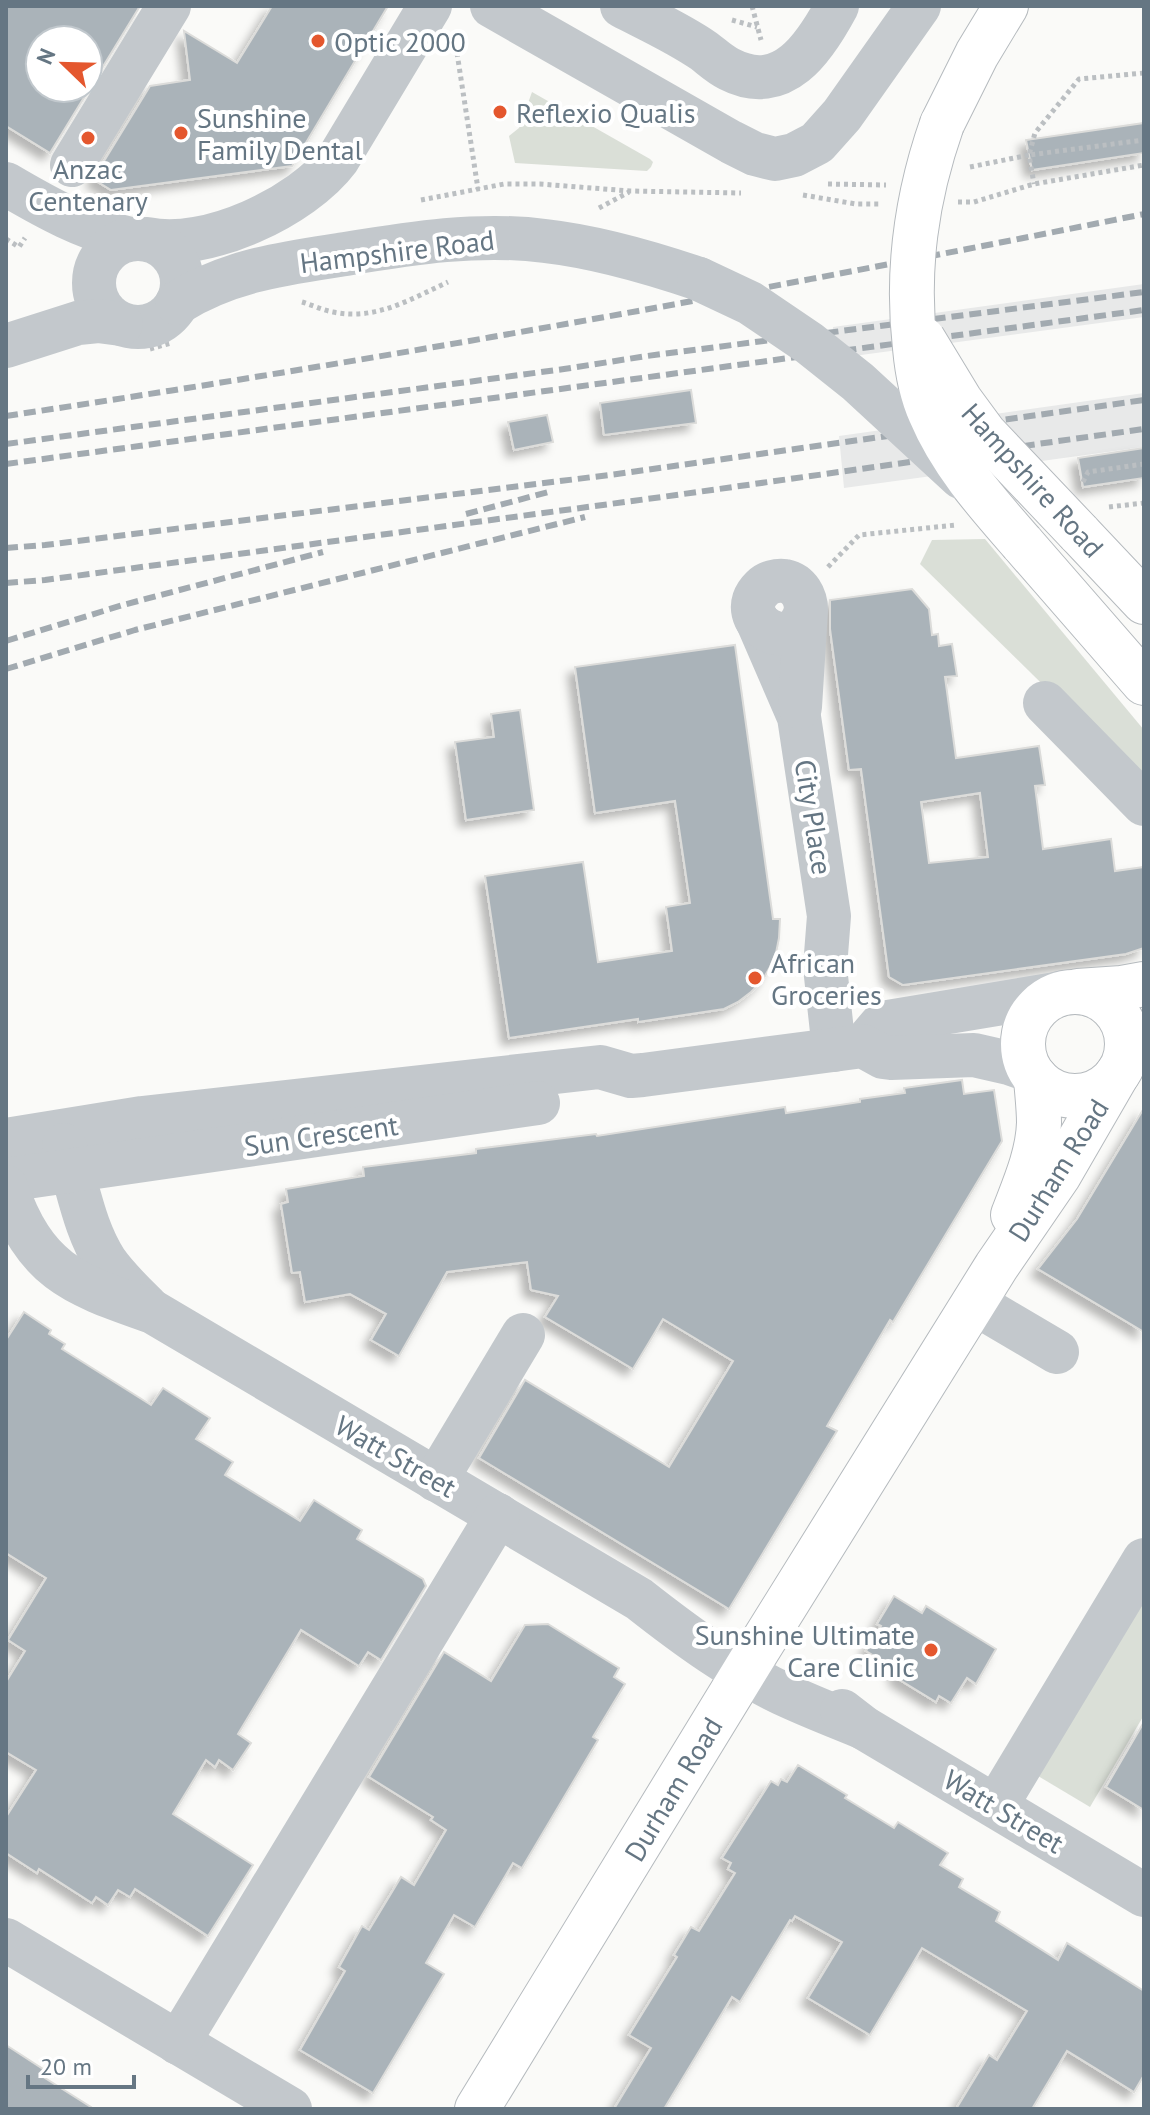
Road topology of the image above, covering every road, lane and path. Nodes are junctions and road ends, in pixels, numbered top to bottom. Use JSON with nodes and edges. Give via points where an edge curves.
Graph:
{"nodes":[{"id":1,"x":169,"y":6,"type":"edge"},
{"id":2,"x":430,"y":6,"type":"edge"},
{"id":3,"x":450,"y":6,"type":"edge"},
{"id":4,"x":492,"y":6,"type":"edge"},
{"id":5,"x":622,"y":6,"type":"edge"},
{"id":6,"x":837,"y":6,"type":"edge"},
{"id":7,"x":919,"y":6,"type":"edge"},
{"id":8,"x":1006,"y":6,"type":"edge"},
{"id":9,"x":457,"y":53,"type":"dead end"},
{"id":10,"x":1144,"y":73,"type":"edge"},
{"id":11,"x":1144,"y":140,"type":"edge"},
{"id":12,"x":72,"y":165,"type":"dead end"},
{"id":13,"x":6,"y":184,"type":"edge"},
{"id":14,"x":478,"y":189,"type":"dead end"},
{"id":15,"x":630,"y":191,"type":"dead end"},
{"id":16,"x":44,"y":207,"type":"junction"},
{"id":17,"x":589,"y":214,"type":"dead end"},
{"id":18,"x":6,"y":239,"type":"edge"},
{"id":19,"x":153,"y":240,"type":"junction"},
{"id":20,"x":19,"y":247,"type":"dead end"},
{"id":21,"x":94,"y":274,"type":"junction"},
{"id":22,"x":460,"y":276,"type":"dead end"},
{"id":23,"x":291,"y":283,"type":"junction"},
{"id":24,"x":177,"y":303,"type":"junction"},
{"id":25,"x":910,"y":308,"type":"junction"},
{"id":26,"x":6,"y":316,"type":"edge"},
{"id":27,"x":121,"y":324,"type":"junction"},
{"id":28,"x":6,"y":346,"type":"edge"},
{"id":29,"x":1144,"y":464,"type":"edge"},
{"id":30,"x":1088,"y":472,"type":"dead end"},
{"id":31,"x":977,"y":492,"type":"junction"},
{"id":32,"x":1144,"y":602,"type":"edge"},
{"id":33,"x":1144,"y":683,"type":"edge"},
{"id":34,"x":1045,"y":703,"type":"dead end"},
{"id":35,"x":799,"y":717,"type":"junction"},
{"id":36,"x":1144,"y":804,"type":"edge"},
{"id":37,"x":1144,"y":984,"type":"edge"},
{"id":38,"x":1073,"y":992,"type":"junction"},
{"id":39,"x":849,"y":1048,"type":"junction"},
{"id":40,"x":1128,"y":1060,"type":"edge"},
{"id":41,"x":1033,"y":1074,"type":"junction"},
{"id":42,"x":6,"y":1140,"type":"edge"},
{"id":43,"x":74,"y":1150,"type":"junction"},
{"id":44,"x":6,"y":1180,"type":"edge"},
{"id":45,"x":6,"y":1187,"type":"edge"},
{"id":46,"x":985,"y":1285,"type":"junction"},
{"id":47,"x":153,"y":1312,"type":"junction"},
{"id":48,"x":523,"y":1335,"type":"dead end"},
{"id":49,"x":1057,"y":1352,"type":"dead end"},
{"id":50,"x":436,"y":1480,"type":"junction"},
{"id":51,"x":498,"y":1515,"type":"junction"},
{"id":52,"x":1144,"y":1560,"type":"edge"},
{"id":53,"x":751,"y":1662,"type":"junction"},
{"id":54,"x":996,"y":1806,"type":"junction"},
{"id":55,"x":1144,"y":1895,"type":"edge"},
{"id":56,"x":6,"y":1940,"type":"edge"},
{"id":57,"x":178,"y":2043,"type":"junction"},
{"id":58,"x":290,"y":2109,"type":"edge"},
{"id":59,"x":477,"y":2109,"type":"edge"}],
"edges":[{"from":1,"to":12,"type":"street"},
{"from":2,"to":19,"type":"street","via":[[330,170],[268,214],[219,233]]},
{"from":3,"to":19,"type":"street","via":[[338,184],[292,220],[253,240]]},
{"from":4,"to":7,"type":"street","via":[[731,142],[775,159],[803,152],[827,134]]},
{"from":5,"to":6,"type":"street","via":[[749,76],[783,72],[803,58]]},
{"from":8,"to":25,"type":"main road","name":"Hampshire Road","bridge":true,"via":[[942,124],[919,209]]},
{"from":9,"to":14,"type":"path"},
{"from":10,"to":11,"type":"path","via":[[1079,79],[1035,133],[1029,155]]},
{"from":13,"to":16,"type":"street"},
{"from":15,"to":17,"type":"path"},
{"from":16,"to":19,"type":"street","via":[[106,233]]},
{"from":16,"to":21,"type":"street"},
{"from":18,"to":20,"type":"path"},
{"from":19,"to":21,"type":"street","via":[[114,245]]},
{"from":19,"to":24,"type":"street","via":[[178,265],[182,284]]},
{"from":21,"to":26,"type":"street","via":[[49,304]]},
{"from":21,"to":27,"type":"street","via":[[99,304]]},
{"from":22,"to":23,"type":"path","via":[[369,313],[335,313]]},
{"from":23,"to":24,"type":"street","name":"Hampshire Road","via":[[236,275]]},
{"from":23,"to":31,"type":"street","name":"Hampshire Road","bridge":true,"via":[[325,257],[449,240],[531,240],[599,249],[655,264],[750,303],[809,343]]},
{"from":24,"to":27,"type":"street","via":[[152,324]]},
{"from":25,"to":31,"type":"main road","name":"Hampshire Road","bridge":true,"via":[[929,412]]},
{"from":25,"to":32,"type":"main road","name":"Hampshire Road","bridge":true,"via":[[921,336],[972,418]]},
{"from":27,"to":28,"type":"street","via":[[78,323]]},
{"from":29,"to":30,"type":"path"},
{"from":31,"to":33,"type":"main road","name":"Hampshire Road","bridge":true},
{"from":34,"to":36,"type":"street"},
{"from":35,"to":35,"type":"street","name":"City Place","via":[[806,610],[797,628],[785,633],[766,630],[757,620]]},
{"from":35,"to":39,"type":"street","name":"City Place","via":[[829,916],[850,973]]},
{"from":37,"to":38,"type":"main road"},
{"from":38,"to":39,"type":"street","via":[[888,1022]]},
{"from":38,"to":40,"type":"main road","via":[[1111,1005],[1122,1020]]},
{"from":38,"to":41,"type":"main road","name":"Durham Road","via":[[1040,1004],[1028,1021],[1023,1051]]},
{"from":39,"to":41,"type":"street","name":"Sun Crescent","via":[[891,1058],[974,1055]]},
{"from":39,"to":43,"type":"street","name":"Sun Crescent","via":[[631,1076],[605,1093]]},
{"from":40,"to":41,"type":"main road","via":[[1103,1088],[1084,1095],[1052,1091]]},
{"from":40,"to":46,"type":"main road","name":"Durham Road"},
{"from":41,"to":46,"type":"main road","name":"Durham Road","via":[[1038,1140]]},
{"from":42,"to":43,"type":"street","name":"Sun Crescent"},
{"from":43,"to":44,"type":"street","name":"Sun Crescent"},
{"from":43,"to":47,"type":"street","name":"Watt Street","via":[[86,1220],[98,1247]]},
{"from":45,"to":47,"type":"street","name":"Watt Street","via":[[33,1244],[57,1270],[92,1290]]},
{"from":46,"to":49,"type":"street"},
{"from":46,"to":53,"type":"main road","name":"Durham Road"},
{"from":47,"to":50,"type":"street","name":"Watt Street"},
{"from":48,"to":50,"type":"street"},
{"from":50,"to":51,"type":"street","name":"Watt Street"},
{"from":51,"to":53,"type":"street","name":"Watt Street","via":[[639,1599],[702,1620]]},
{"from":51,"to":57,"type":"street"},
{"from":52,"to":54,"type":"street"},
{"from":53,"to":54,"type":"street","name":"Watt Street","via":[[799,1677],[864,1728]]},
{"from":53,"to":59,"type":"main road","name":"Durham Road"},
{"from":54,"to":55,"type":"street","name":"Watt Street"},
{"from":56,"to":57,"type":"street"},
{"from":57,"to":58,"type":"street"}]}
